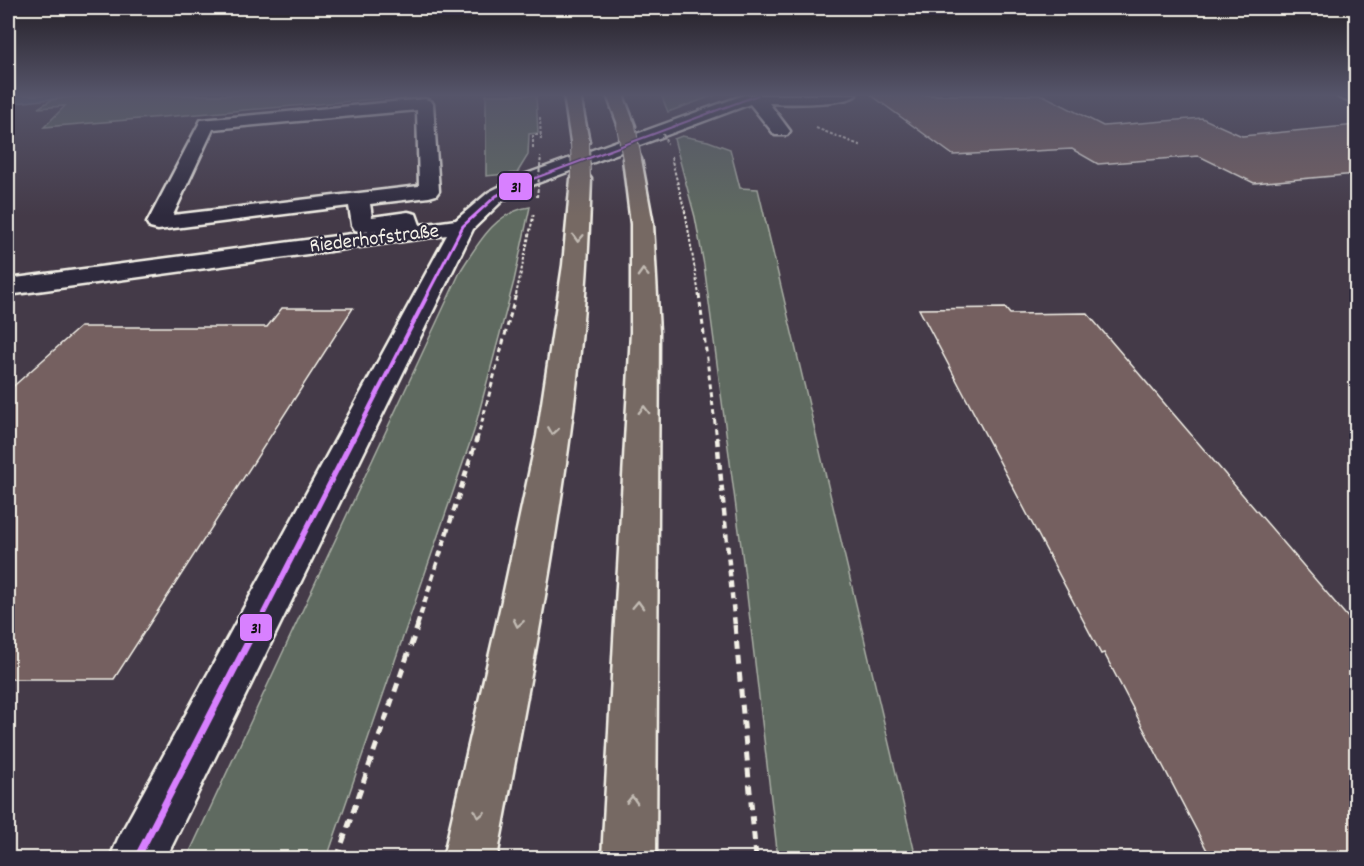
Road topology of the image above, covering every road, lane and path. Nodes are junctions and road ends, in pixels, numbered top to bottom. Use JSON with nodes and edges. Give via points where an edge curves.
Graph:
{"nodes":[{"id":1,"x":201,"y":135,"type":"edge"},
{"id":2,"x":426,"y":135,"type":"edge"},
{"id":3,"x":541,"y":135,"type":"edge"},
{"id":4,"x":579,"y":135,"type":"edge"},
{"id":5,"x":628,"y":135,"type":"edge"},
{"id":6,"x":650,"y":135,"type":"edge"},
{"id":7,"x":834,"y":135,"type":"edge"},
{"id":8,"x":667,"y":144,"type":"dead end"},
{"id":9,"x":541,"y":145,"type":"dead end"},
{"id":10,"x":862,"y":146,"type":"dead end"},
{"id":11,"x":541,"y":156,"type":"dead end"},
{"id":12,"x":358,"y":199,"type":"junction"},
{"id":13,"x":463,"y":226,"type":"junction"},
{"id":14,"x":409,"y":232,"type":"junction"},
{"id":15,"x":8,"y":287,"type":"edge"},
{"id":16,"x":137,"y":858,"type":"edge"},
{"id":17,"x":337,"y":858,"type":"edge"},
{"id":18,"x":470,"y":858,"type":"edge"},
{"id":19,"x":629,"y":858,"type":"edge"},
{"id":20,"x":756,"y":858,"type":"edge"}],
"edges":[{"from":1,"to":12,"type":"street","via":[[158,223]]},
{"from":2,"to":12,"type":"street","via":[[429,191]]},
{"from":3,"to":9,"type":"path"},
{"from":4,"to":18,"type":"highway","one_way":true,"bridge":true,"via":[[578,254],[562,378],[538,524]]},
{"from":19,"to":5,"type":"highway","one_way":true,"bridge":true,"via":[[645,332],[642,224]]},
{"from":6,"to":13,"type":"street","via":[[528,180],[496,196]]},
{"from":7,"to":10,"type":"path"},
{"from":8,"to":20,"type":"path","via":[[692,252],[702,322]]},
{"from":11,"to":17,"type":"path","bridge":true,"via":[[537,197],[510,321],[453,520]]},
{"from":12,"to":14,"type":"street","via":[[363,225],[408,219]]},
{"from":13,"to":14,"type":"street","name":"Riederhofstraße"},
{"from":13,"to":16,"type":"street","name":"Riederhofstraße"},
{"from":14,"to":15,"type":"street","name":"Riederhofstraße"}]}
